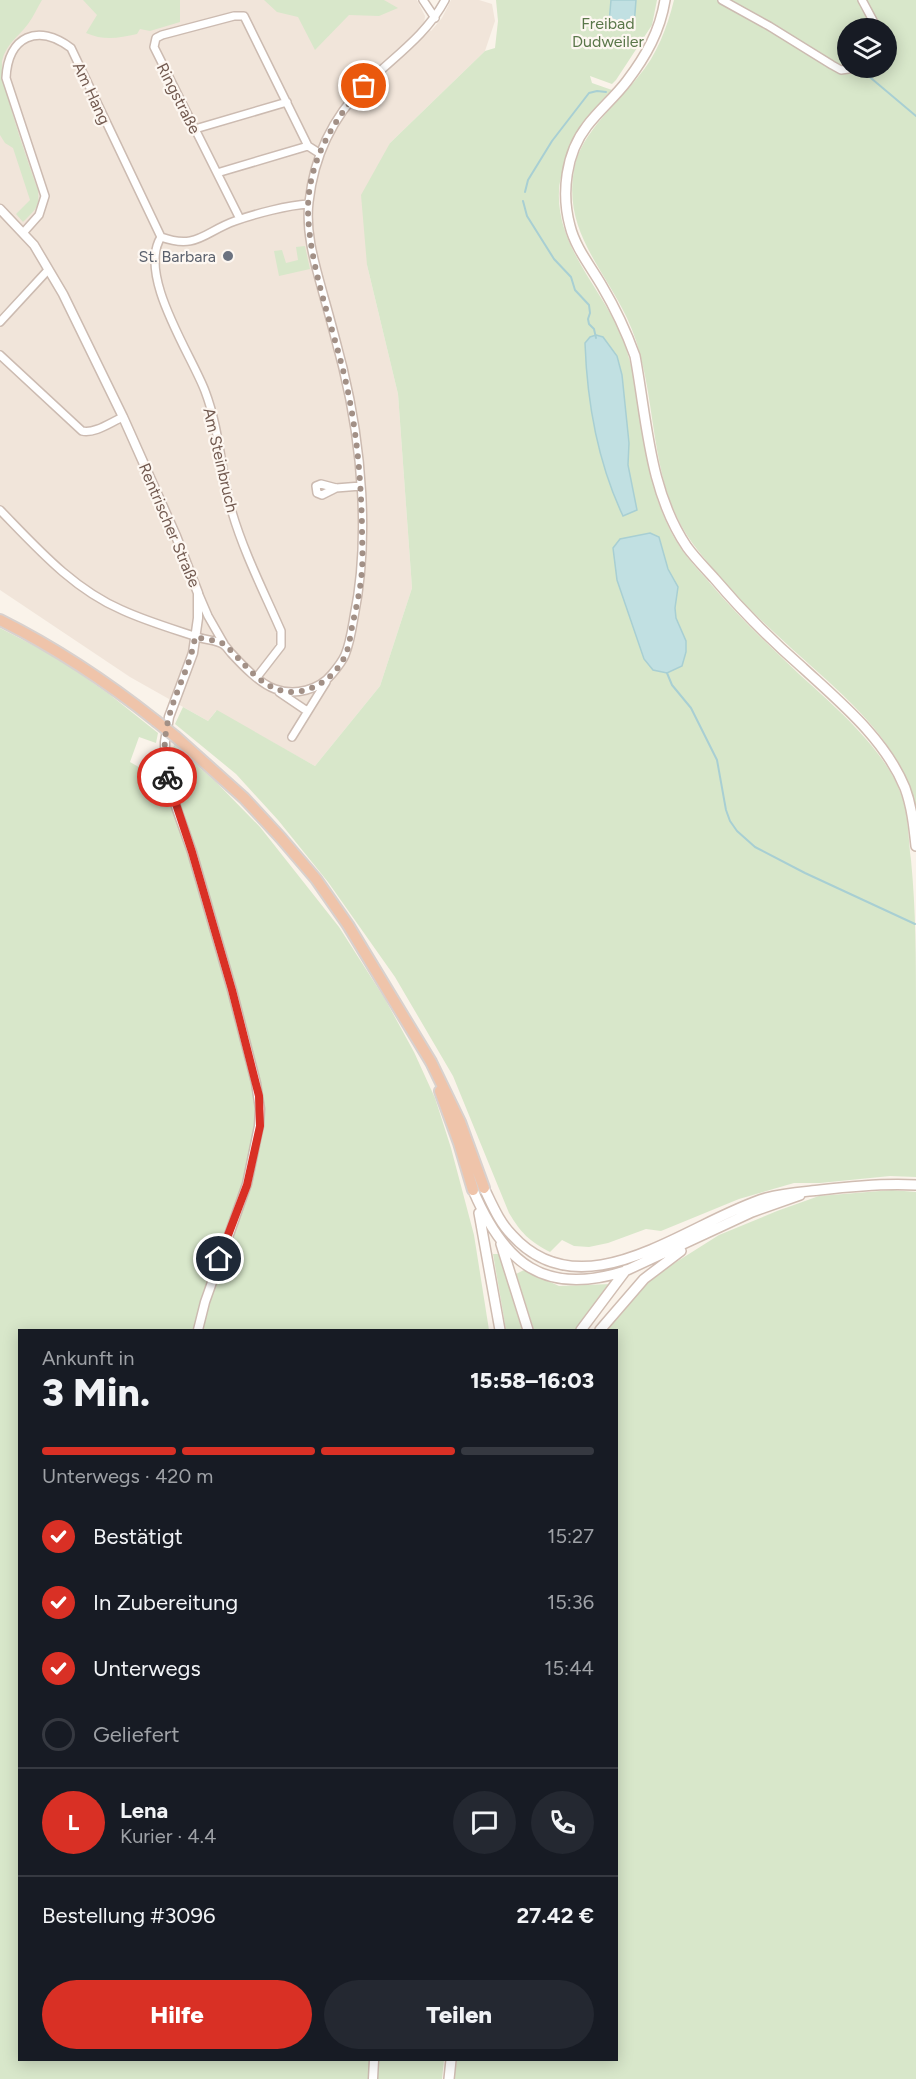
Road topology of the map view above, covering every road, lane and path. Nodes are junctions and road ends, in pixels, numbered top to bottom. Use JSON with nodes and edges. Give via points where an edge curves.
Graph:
{"nodes":[{"id":1,"x":423,"y":0,"type":"edge"},
{"id":2,"x":445,"y":0,"type":"edge"},
{"id":3,"x":665,"y":0,"type":"edge"},
{"id":4,"x":722,"y":0,"type":"edge"},
{"id":5,"x":862,"y":0,"type":"edge"},
{"id":6,"x":435,"y":18,"type":"junction"},
{"id":7,"x":872,"y":18,"type":"edge"},
{"id":8,"x":837,"y":68,"type":"edge"},
{"id":9,"x":287,"y":102,"type":"junction"},
{"id":10,"x":195,"y":129,"type":"junction"},
{"id":11,"x":308,"y":146,"type":"junction"},
{"id":12,"x":319,"y":153,"type":"junction"},
{"id":13,"x":217,"y":173,"type":"junction"},
{"id":14,"x":308,"y":204,"type":"junction"},
{"id":15,"x":0,"y":209,"type":"edge"},
{"id":16,"x":240,"y":219,"type":"junction"},
{"id":17,"x":23,"y":233,"type":"junction"},
{"id":18,"x":161,"y":237,"type":"junction"},
{"id":19,"x":48,"y":270,"type":"junction"},
{"id":20,"x":0,"y":322,"type":"edge"},
{"id":21,"x":0,"y":355,"type":"edge"},
{"id":22,"x":123,"y":417,"type":"junction"},
{"id":23,"x":361,"y":486,"type":"junction"},
{"id":24,"x":336,"y":488,"type":"dead end"},
{"id":25,"x":0,"y":510,"type":"edge"},
{"id":26,"x":198,"y":594,"type":"junction"},
{"id":27,"x":0,"y":620,"type":"edge"},
{"id":28,"x":195,"y":637,"type":"junction"},
{"id":29,"x":224,"y":644,"type":"junction"},
{"id":30,"x":257,"y":676,"type":"junction"},
{"id":31,"x":329,"y":678,"type":"junction"},
{"id":32,"x":274,"y":689,"type":"junction"},
{"id":33,"x":307,"y":711,"type":"junction"},
{"id":34,"x":292,"y":737,"type":"dead end"},
{"id":35,"x":916,"y":846,"type":"edge"},
{"id":36,"x":916,"y":1185,"type":"edge"},
{"id":37,"x":479,"y":1189,"type":"junction"},
{"id":38,"x":818,"y":1190,"type":"junction"},
{"id":39,"x":698,"y":1239,"type":"junction"},
{"id":40,"x":500,"y":1241,"type":"junction"},
{"id":41,"x":651,"y":1249,"type":"junction"},
{"id":42,"x":625,"y":1271,"type":"junction"},
{"id":43,"x":198,"y":1329,"type":"edge"},
{"id":44,"x":500,"y":1329,"type":"edge"},
{"id":45,"x":528,"y":1329,"type":"edge"},
{"id":46,"x":582,"y":1329,"type":"edge"},
{"id":47,"x":601,"y":1329,"type":"edge"},
{"id":48,"x":374,"y":2061,"type":"edge"},
{"id":49,"x":451,"y":2061,"type":"edge"},
{"id":50,"x":372,"y":2079,"type":"edge"},
{"id":51,"x":449,"y":2079,"type":"edge"}],
"edges":[{"from":1,"to":6,"type":"street"},
{"from":2,"to":6,"type":"street"},
{"from":3,"to":35,"type":"main road","via":[[651,45],[577,142],[566,178],[572,235],[621,320],[634,356],[655,472],[666,508],[688,548],[768,637],[858,719],[879,745],[904,788]]},
{"from":4,"to":8,"type":"street"},
{"from":5,"to":7,"type":"street"},
{"from":6,"to":12,"type":"street","via":[[347,104]]},
{"from":9,"to":10,"type":"street"},
{"from":9,"to":10,"type":"street","name":"Ringstraße","via":[[244,16],[162,35],[156,38],[154,47]]},
{"from":9,"to":11,"type":"street","name":"Ringstraße"},
{"from":10,"to":13,"type":"street","name":"Ringstraße"},
{"from":11,"to":12,"type":"street"},
{"from":11,"to":13,"type":"street"},
{"from":12,"to":14,"type":"street"},
{"from":13,"to":16,"type":"street","name":"Ringstraße"},
{"from":14,"to":16,"type":"street"},
{"from":14,"to":23,"type":"street","via":[[312,250],[346,384]]},
{"from":15,"to":17,"type":"street","name":"Rentrischer Straße"},
{"from":16,"to":18,"type":"street","via":[[194,241],[177,243]]},
{"from":17,"to":18,"type":"street","name":"Am Hang","via":[[39,215],[45,196],[6,78],[10,52],[20,41],[37,36],[52,37],[71,48]]},
{"from":17,"to":19,"type":"street","name":"Rentrischer Straße"},
{"from":18,"to":30,"type":"street","name":"Am Steinbruch","via":[[156,266],[163,301],[206,392],[238,531],[281,631],[281,646]]},
{"from":19,"to":20,"type":"street"},
{"from":19,"to":22,"type":"street","name":"Rentrischer Straße"},
{"from":21,"to":22,"type":"street","via":[[82,431],[92,431]]},
{"from":22,"to":26,"type":"street","name":"Rentrischer Straße"},
{"from":23,"to":24,"type":"street"},
{"from":23,"to":31,"type":"street","via":[[362,569],[358,598],[344,658]]},
{"from":25,"to":28,"type":"street","via":[[47,559],[93,594],[122,610]]},
{"from":26,"to":28,"type":"street","name":"Rentrischer Straße"},
{"from":26,"to":29,"type":"street"},
{"from":27,"to":37,"type":"highway","bridge":true,"via":[[81,665],[176,737],[244,798],[316,879],[419,1041]]},
{"from":28,"to":29,"type":"street"},
{"from":28,"to":43,"type":"street","name":"Rentrischer Straße","via":[[193,653],[169,717],[165,767],[232,990],[259,1096],[260,1126],[247,1185]]},
{"from":29,"to":30,"type":"street"},
{"from":30,"to":32,"type":"street"},
{"from":31,"to":32,"type":"street","via":[[304,691]]},
{"from":31,"to":33,"type":"street"},
{"from":32,"to":33,"type":"street"},
{"from":33,"to":34,"type":"street"},
{"from":36,"to":38,"type":"main road"},
{"from":37,"to":40,"type":"main road","via":[[484,1214]]},
{"from":37,"to":41,"type":"main road","via":[[511,1235],[528,1251],[554,1264],[593,1267]]},
{"from":37,"to":44,"type":"main road"},
{"from":38,"to":39,"type":"main road","via":[[752,1212]]},
{"from":38,"to":41,"type":"main road","via":[[766,1198]]},
{"from":39,"to":42,"type":"main road"},
{"from":39,"to":47,"type":"main road","via":[[644,1279]]},
{"from":40,"to":42,"type":"main road","via":[[524,1263],[558,1278],[582,1281]]},
{"from":40,"to":45,"type":"main road"},
{"from":41,"to":42,"type":"main road"},
{"from":42,"to":46,"type":"main road"},
{"from":48,"to":50,"type":"street"},
{"from":49,"to":51,"type":"main road"}]}
